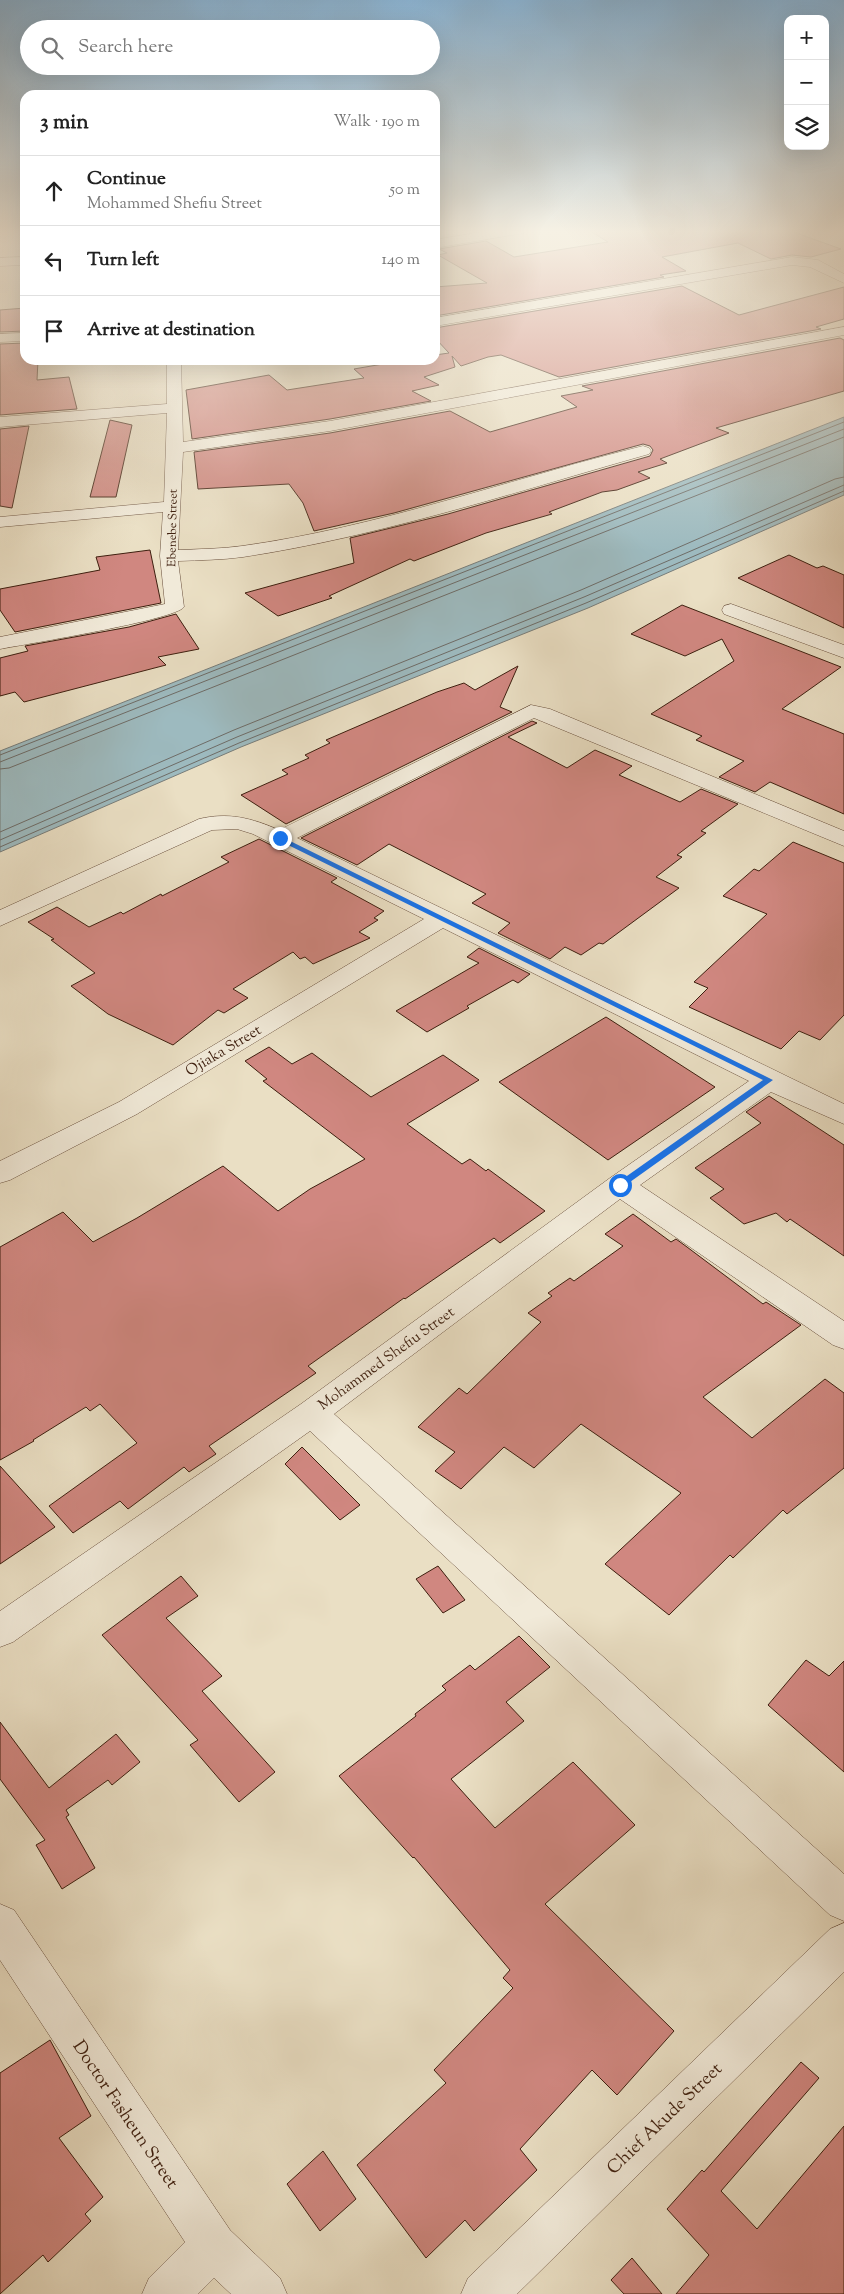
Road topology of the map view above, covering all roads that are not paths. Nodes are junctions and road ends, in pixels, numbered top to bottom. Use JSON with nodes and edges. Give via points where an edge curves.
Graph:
{"nodes":[{"id":1,"x":817,"y":336,"type":"edge"},
{"id":2,"x":20,"y":337,"type":"edge"},
{"id":3,"x":0,"y":338,"type":"edge"},
{"id":4,"x":174,"y":365,"type":"edge"},
{"id":5,"x":174,"y":408,"type":"junction"},
{"id":6,"x":0,"y":422,"type":"edge"},
{"id":7,"x":175,"y":448,"type":"junction"},
{"id":8,"x":643,"y":451,"type":"dead end"},
{"id":9,"x":171,"y":506,"type":"junction"},
{"id":10,"x":0,"y":522,"type":"edge"},
{"id":11,"x":169,"y":556,"type":"junction"},
{"id":12,"x":731,"y":610,"type":"dead end"},
{"id":13,"x":0,"y":642,"type":"edge"},
{"id":14,"x":844,"y":652,"type":"edge"},
{"id":15,"x":280,"y":838,"type":"junction"},
{"id":16,"x":844,"y":839,"type":"edge"},
{"id":17,"x":441,"y":919,"type":"junction"},
{"id":18,"x":0,"y":920,"type":"edge"},
{"id":19,"x":769,"y":1080,"type":"junction"},
{"id":20,"x":844,"y":1114,"type":"edge"},
{"id":21,"x":0,"y":1173,"type":"edge"},
{"id":22,"x":620,"y":1185,"type":"junction"},
{"id":23,"x":844,"y":1336,"type":"edge"},
{"id":24,"x":312,"y":1412,"type":"junction"},
{"id":25,"x":0,"y":1631,"type":"edge"},
{"id":26,"x":844,"y":1901,"type":"edge"},
{"id":27,"x":0,"y":1924,"type":"edge"},
{"id":28,"x":844,"y":1943,"type":"edge"},
{"id":29,"x":214,"y":2246,"type":"junction"},
{"id":30,"x":165,"y":2294,"type":"edge"},
{"id":31,"x":264,"y":2294,"type":"edge"},
{"id":32,"x":484,"y":2294,"type":"edge"}],
"edges":[{"from":1,"to":7,"type":"street","via":[[330,426]]},
{"from":2,"to":3,"type":"street"},
{"from":4,"to":5,"type":"street","name":"Ebenebe Street"},
{"from":5,"to":6,"type":"street"},
{"from":5,"to":7,"type":"street","name":"Ebenebe Street"},
{"from":7,"to":9,"type":"street","name":"Ebenebe Street"},
{"from":8,"to":11,"type":"street","via":[[400,519],[303,541],[241,552]]},
{"from":9,"to":10,"type":"street"},
{"from":9,"to":11,"type":"street","name":"Ebenebe Street"},
{"from":11,"to":13,"type":"street","name":"Ebenebe Street","via":[[175,607]]},
{"from":12,"to":14,"type":"street"},
{"from":15,"to":16,"type":"street","via":[[531,711]]},
{"from":15,"to":17,"type":"street"},
{"from":15,"to":18,"type":"street","via":[[241,821],[207,824]]},
{"from":17,"to":19,"type":"street"},
{"from":17,"to":21,"type":"street","name":"Ojiaka Street","via":[[128,1108]]},
{"from":19,"to":20,"type":"street"},
{"from":19,"to":22,"type":"street","name":"Mohammed Shefiu Street"},
{"from":22,"to":23,"type":"street"},
{"from":22,"to":24,"type":"street","name":"Mohammed Shefiu Street"},
{"from":24,"to":25,"type":"street","name":"Mohammed Shefiu Street"},
{"from":24,"to":26,"type":"street"},
{"from":27,"to":29,"type":"street","name":"Doctor Fasheun Street"},
{"from":28,"to":32,"type":"street","name":"Chief Akude Street"},
{"from":29,"to":30,"type":"street"},
{"from":29,"to":31,"type":"street","name":"Doctor Fasheun Street"}]}
